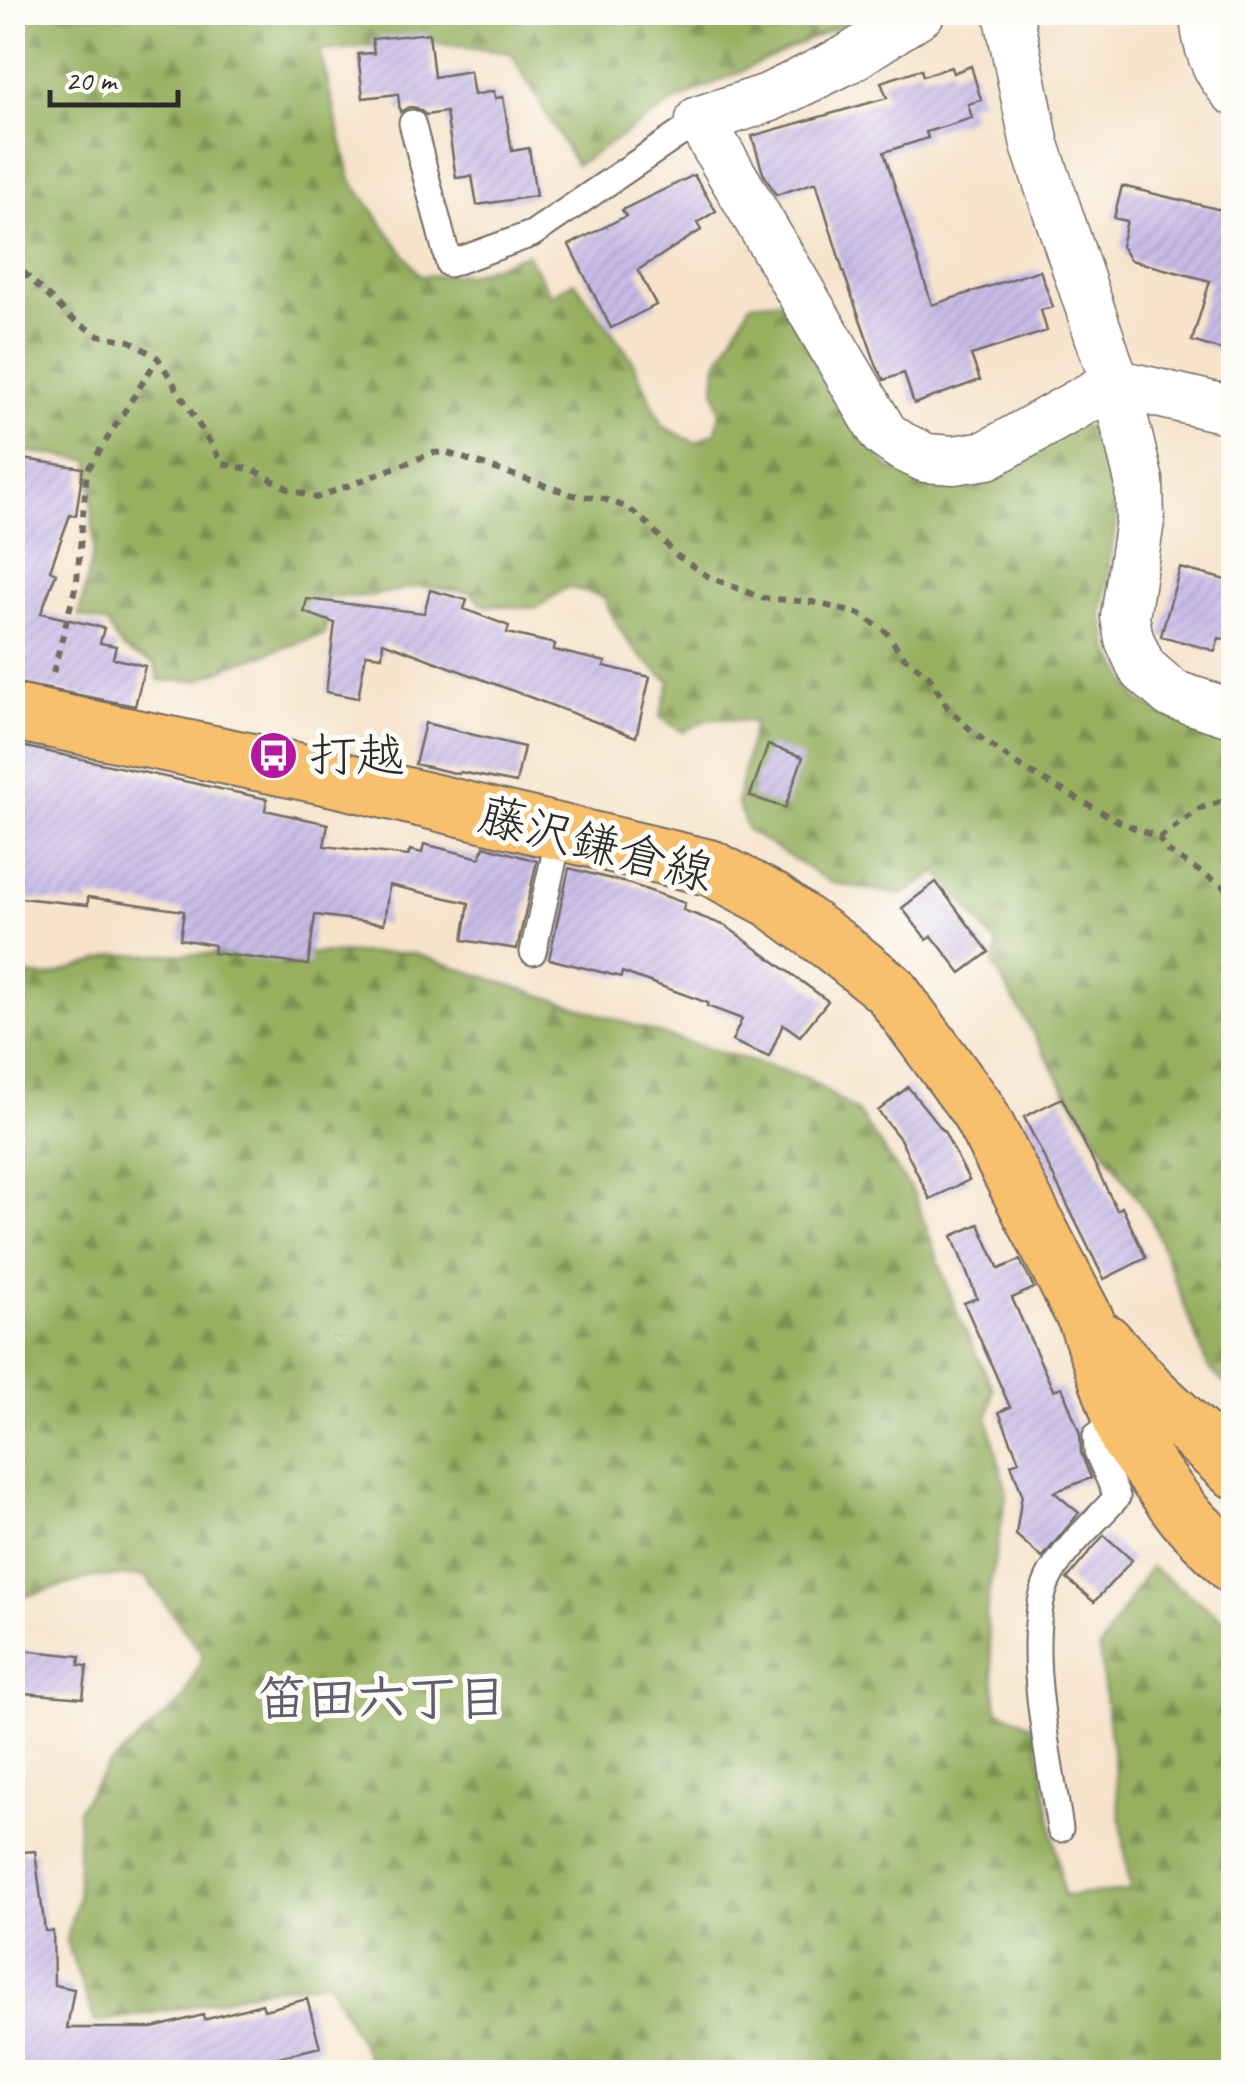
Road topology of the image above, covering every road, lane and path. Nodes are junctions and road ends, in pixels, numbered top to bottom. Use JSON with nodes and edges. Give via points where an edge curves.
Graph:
{"nodes":[{"id":1,"x":921,"y":12,"type":"edge"},
{"id":2,"x":1008,"y":12,"type":"edge"},
{"id":3,"x":1204,"y":12,"type":"edge"},
{"id":4,"x":1234,"y":91,"type":"edge"},
{"id":5,"x":700,"y":120,"type":"junction"},
{"id":6,"x":412,"y":123,"type":"dead end"},
{"id":7,"x":12,"y":261,"type":"edge"},
{"id":8,"x":158,"y":358,"type":"junction"},
{"id":9,"x":1115,"y":383,"type":"junction"},
{"id":10,"x":1234,"y":411,"type":"edge"},
{"id":11,"x":27,"y":714,"type":"edge"},
{"id":12,"x":1234,"y":714,"type":"edge"},
{"id":13,"x":1234,"y":809,"type":"edge"},
{"id":14,"x":560,"y":832,"type":"junction"},
{"id":15,"x":1158,"y":838,"type":"junction"},
{"id":16,"x":1234,"y":893,"type":"edge"},
{"id":17,"x":532,"y":952,"type":"dead end"},
{"id":18,"x":1086,"y":1320,"type":"junction"},
{"id":19,"x":1120,"y":1417,"type":"junction"},
{"id":20,"x":1234,"y":1470,"type":"edge"},
{"id":21,"x":1234,"y":1566,"type":"edge"},
{"id":22,"x":1060,"y":1829,"type":"dead end"}],
"edges":[{"from":1,"to":5,"type":"street","via":[[832,67]]},
{"from":2,"to":9,"type":"street","via":[[1035,144]]},
{"from":3,"to":4,"type":"street","via":[[1211,56]]},
{"from":5,"to":6,"type":"lane","via":[[532,234],[449,264]]},
{"from":5,"to":9,"type":"street","via":[[884,434],[901,446],[926,458],[987,455]]},
{"from":7,"to":8,"type":"path","via":[[72,319]]},
{"from":8,"to":11,"type":"path","via":[[87,471],[77,581]]},
{"from":8,"to":15,"type":"path","via":[[224,464],[254,470],[289,489],[316,498],[444,452],[628,508],[676,554],[726,584],[762,598],[860,614],[929,676],[975,734],[1027,771]]},
{"from":9,"to":10,"type":"street"},
{"from":9,"to":12,"type":"street","via":[[1139,481],[1140,521],[1125,617],[1129,638],[1142,668],[1172,694]]},
{"from":11,"to":14,"type":"main road","name":"藤沢鎌倉線"},
{"from":13,"to":15,"type":"path","via":[[1220,802],[1201,808]]},
{"from":14,"to":17,"type":"lane"},
{"from":14,"to":18,"type":"main road","name":"藤沢鎌倉線","via":[[711,868],[772,900],[890,990],[978,1110]]},
{"from":15,"to":16,"type":"path","via":[[1167,851]]},
{"from":18,"to":19,"type":"main road","name":"藤沢鎌倉線"},
{"from":18,"to":20,"type":"main road","name":"藤沢鎌倉線","via":[[1151,1393]]},
{"from":19,"to":21,"type":"main road","name":"藤沢鎌倉線","via":[[1185,1516]]},
{"from":19,"to":22,"type":"lane","via":[[1096,1436],[1117,1497],[1052,1571],[1038,1623],[1036,1663]]}]}
